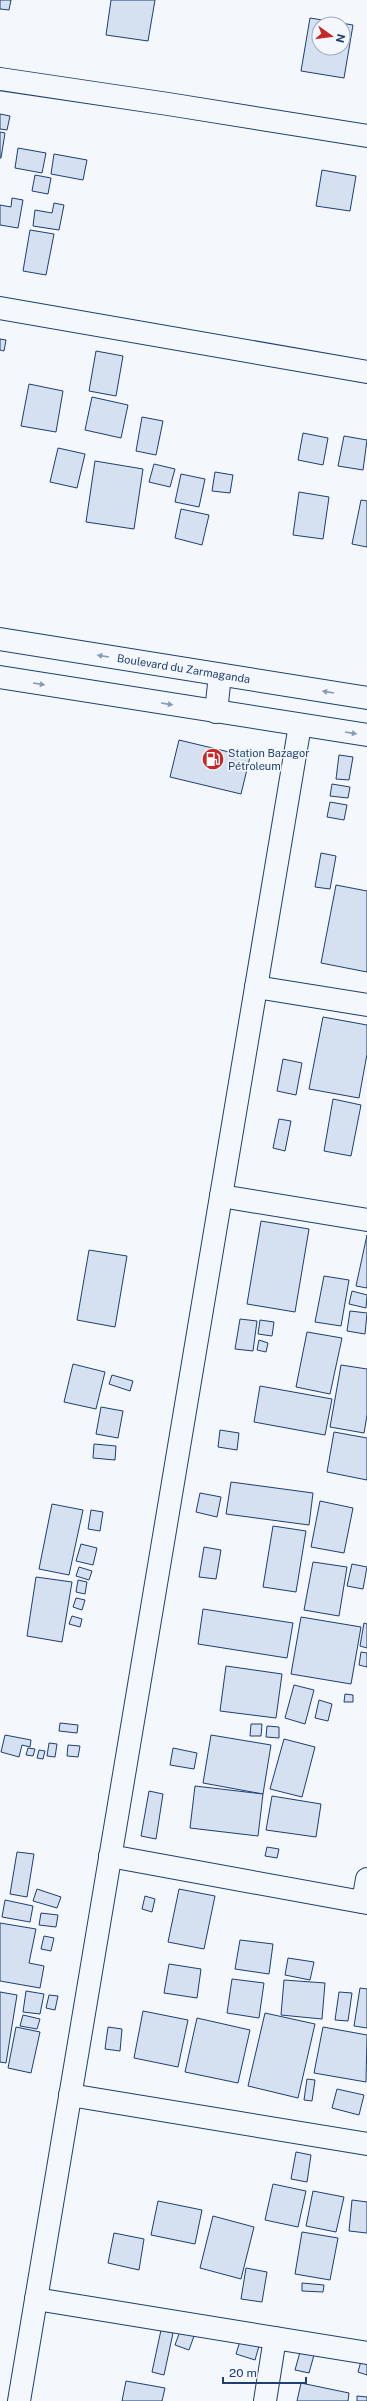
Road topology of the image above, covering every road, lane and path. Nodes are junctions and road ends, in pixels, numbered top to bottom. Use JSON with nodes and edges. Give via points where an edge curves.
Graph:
{"nodes":[{"id":1,"x":0,"y":79,"type":"edge"},
{"id":2,"x":367,"y":136,"type":"edge"},
{"id":3,"x":0,"y":308,"type":"edge"},
{"id":4,"x":367,"y":372,"type":"edge"},
{"id":5,"x":0,"y":639,"type":"edge"},
{"id":6,"x":220,"y":675,"type":"junction"},
{"id":7,"x":0,"y":677,"type":"edge"},
{"id":8,"x":367,"y":698,"type":"edge"},
{"id":9,"x":216,"y":712,"type":"junction"},
{"id":10,"x":300,"y":725,"type":"junction"},
{"id":11,"x":367,"y":735,"type":"edge"},
{"id":12,"x":256,"y":987,"type":"junction"},
{"id":13,"x":367,"y":1005,"type":"edge"},
{"id":14,"x":221,"y":1196,"type":"junction"},
{"id":15,"x":367,"y":1220,"type":"edge"},
{"id":16,"x":110,"y":1856,"type":"junction"},
{"id":17,"x":367,"y":1879,"type":"edge"},
{"id":18,"x":365,"y":1903,"type":"edge"},
{"id":19,"x":70,"y":2095,"type":"junction"},
{"id":20,"x":367,"y":2144,"type":"edge"},
{"id":21,"x":36,"y":2299,"type":"junction"},
{"id":22,"x":275,"y":2338,"type":"junction"},
{"id":23,"x":367,"y":2353,"type":"edge"},
{"id":24,"x":19,"y":2401,"type":"edge"},
{"id":25,"x":265,"y":2401,"type":"edge"}],
"edges":[{"from":1,"to":2,"type":"street"},
{"from":3,"to":4,"type":"street"},
{"from":6,"to":5,"type":"street","name":"Boulevard du Zarmaganda","one_way":true},
{"from":8,"to":6,"type":"street","name":"Boulevard du Zarmaganda","one_way":true},
{"from":6,"to":9,"type":"street"},
{"from":7,"to":9,"type":"street","one_way":true},
{"from":9,"to":10,"type":"street"},
{"from":10,"to":11,"type":"street","one_way":true},
{"from":10,"to":12,"type":"street"},
{"from":12,"to":13,"type":"street"},
{"from":12,"to":14,"type":"street"},
{"from":14,"to":15,"type":"street"},
{"from":14,"to":16,"type":"street"},
{"from":16,"to":18,"type":"street"},
{"from":16,"to":19,"type":"street"},
{"from":17,"to":18,"type":"street"},
{"from":19,"to":20,"type":"street"},
{"from":19,"to":21,"type":"street"},
{"from":21,"to":22,"type":"street"},
{"from":21,"to":24,"type":"street"},
{"from":22,"to":23,"type":"street"},
{"from":22,"to":25,"type":"street"}]}
